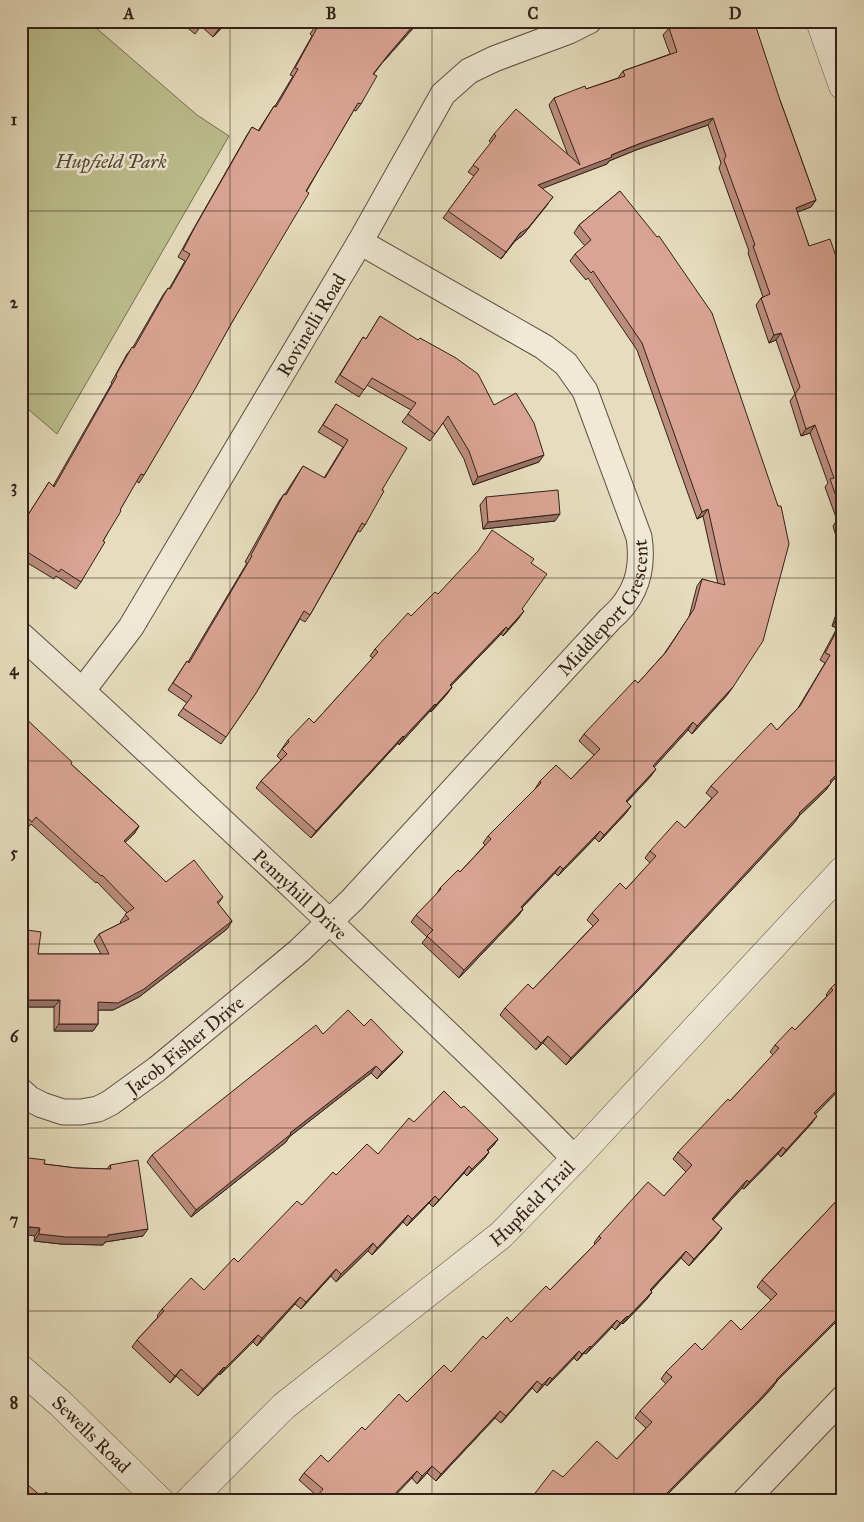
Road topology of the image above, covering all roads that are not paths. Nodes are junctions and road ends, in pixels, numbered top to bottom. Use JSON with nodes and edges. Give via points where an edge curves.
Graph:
{"nodes":[{"id":1,"x":589,"y":21,"type":"edge"},
{"id":2,"x":820,"y":21,"type":"edge"},
{"id":3,"x":843,"y":86,"type":"edge"},
{"id":4,"x":360,"y":242,"type":"junction"},
{"id":5,"x":21,"y":635,"type":"edge"},
{"id":6,"x":83,"y":690,"type":"junction"},
{"id":7,"x":843,"y":870,"type":"edge"},
{"id":8,"x":329,"y":922,"type":"junction"},
{"id":9,"x":21,"y":1091,"type":"edge"},
{"id":10,"x":575,"y":1159,"type":"junction"},
{"id":11,"x":21,"y":1369,"type":"edge"},
{"id":12,"x":843,"y":1398,"type":"edge"},
{"id":13,"x":160,"y":1501,"type":"edge"},
{"id":14,"x":190,"y":1501,"type":"edge"},
{"id":15,"x":745,"y":1501,"type":"edge"}],
"edges":[{"from":1,"to":4,"type":"street","name":"Rovinelli Road","via":[[469,71],[443,94]]},
{"from":2,"to":3,"type":"street"},
{"from":4,"to":6,"type":"street","name":"Rovinelli Road","via":[[131,626]]},
{"from":4,"to":8,"type":"street","name":"Middleport Crescent","via":[[544,346],[566,364],[585,392],[639,537],[641,551],[639,578],[620,610]]},
{"from":5,"to":6,"type":"street","name":"Pennyhill Drive"},
{"from":6,"to":8,"type":"street","name":"Pennyhill Drive"},
{"from":7,"to":10,"type":"street","name":"Hupfield Trail"},
{"from":8,"to":9,"type":"street","name":"Jacob Fisher Drive","via":[[300,951],[110,1103],[80,1112],[62,1112],[30,1099]]},
{"from":8,"to":10,"type":"street","name":"Pennyhill Drive"},
{"from":10,"to":14,"type":"street","name":"Hupfield Trail","via":[[500,1235],[284,1406]]},
{"from":11,"to":13,"type":"street","name":"Sewells Road"},
{"from":12,"to":15,"type":"street"}]}
